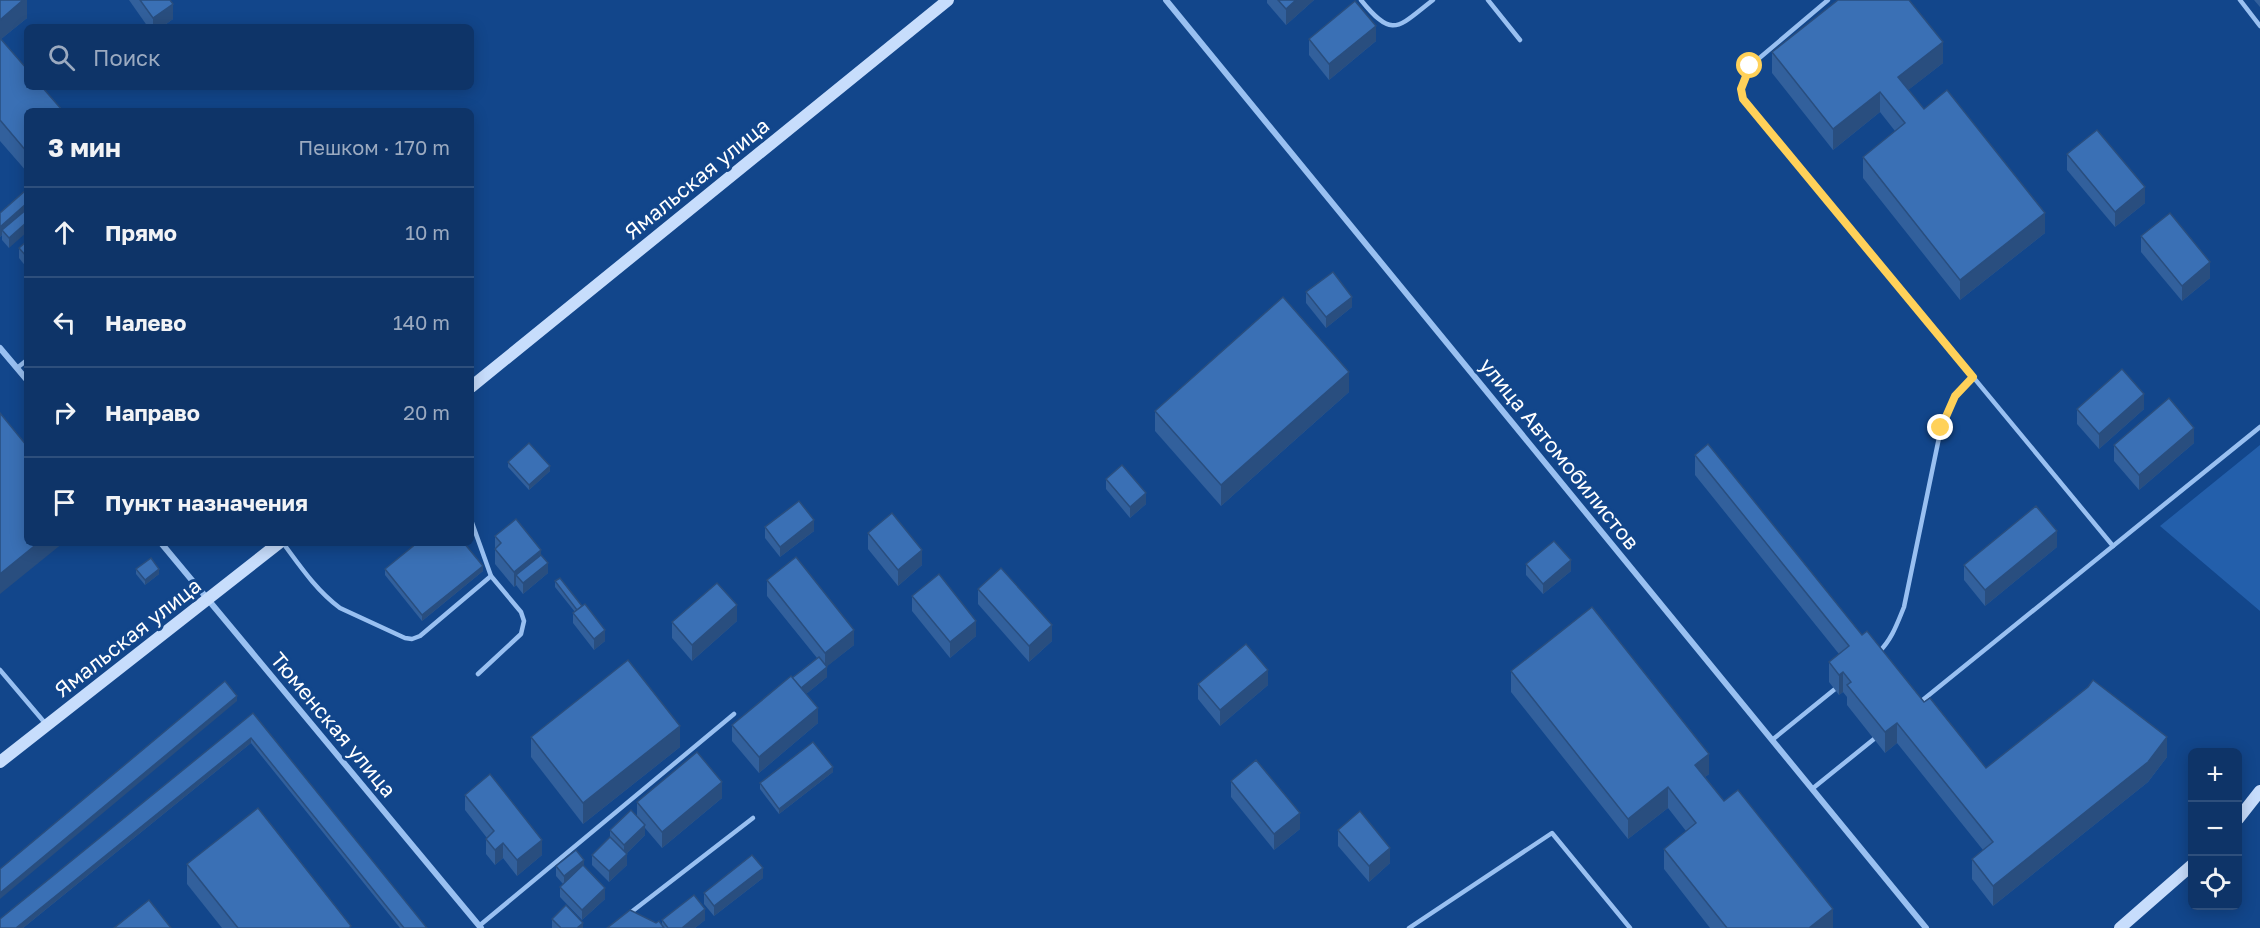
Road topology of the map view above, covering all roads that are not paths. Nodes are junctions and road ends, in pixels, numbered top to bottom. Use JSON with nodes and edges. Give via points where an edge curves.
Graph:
{"nodes":[{"id":1,"x":948,"y":0,"type":"edge"},
{"id":2,"x":1166,"y":0,"type":"edge"},
{"id":3,"x":1361,"y":0,"type":"edge"},
{"id":4,"x":1433,"y":0,"type":"edge"},
{"id":5,"x":1488,"y":0,"type":"edge"},
{"id":6,"x":1828,"y":0,"type":"edge"},
{"id":7,"x":2240,"y":0,"type":"edge"},
{"id":8,"x":2260,"y":26,"type":"edge"},
{"id":9,"x":1520,"y":39,"type":"dead end"},
{"id":10,"x":0,"y":348,"type":"edge"},
{"id":11,"x":24,"y":362,"type":"edge"},
{"id":12,"x":17,"y":368,"type":"junction"},
{"id":13,"x":24,"y":376,"type":"edge"},
{"id":14,"x":1973,"y":377,"type":"junction"},
{"id":15,"x":474,"y":385,"type":"edge"},
{"id":16,"x":2260,"y":427,"type":"edge"},
{"id":17,"x":474,"y":528,"type":"edge"},
{"id":18,"x":163,"y":546,"type":"edge"},
{"id":19,"x":277,"y":546,"type":"edge"},
{"id":20,"x":283,"y":546,"type":"edge"},
{"id":21,"x":2113,"y":546,"type":"junction"},
{"id":22,"x":491,"y":576,"type":"junction"},
{"id":23,"x":208,"y":600,"type":"junction"},
{"id":24,"x":1872,"y":658,"type":"edge"},
{"id":25,"x":0,"y":670,"type":"edge"},
{"id":26,"x":478,"y":674,"type":"dead end"},
{"id":27,"x":1834,"y":689,"type":"dead end"},
{"id":28,"x":1912,"y":708,"type":"edge"},
{"id":29,"x":734,"y":714,"type":"dead end"},
{"id":30,"x":47,"y":725,"type":"junction"},
{"id":31,"x":1874,"y":739,"type":"dead end"},
{"id":32,"x":1772,"y":740,"type":"junction"},
{"id":33,"x":0,"y":762,"type":"edge"},
{"id":34,"x":1812,"y":789,"type":"junction"},
{"id":35,"x":2260,"y":791,"type":"edge"},
{"id":36,"x":2242,"y":814,"type":"edge"},
{"id":37,"x":753,"y":818,"type":"dead end"},
{"id":38,"x":2188,"y":869,"type":"edge"},
{"id":39,"x":620,"y":921,"type":"edge"},
{"id":40,"x":480,"y":927,"type":"edge"},
{"id":41,"x":1409,"y":928,"type":"edge"},
{"id":42,"x":1630,"y":928,"type":"edge"},
{"id":43,"x":1926,"y":928,"type":"edge"},
{"id":44,"x":2120,"y":928,"type":"edge"}],
"edges":[{"from":1,"to":15,"type":"street","name":"Ямальская улица"},
{"from":2,"to":32,"type":"street","name":"улица Автомобилистов"},
{"from":3,"to":4,"type":"lane","via":[[1377,20],[1388,26],[1401,24]]},
{"from":5,"to":9,"type":"lane"},
{"from":6,"to":14,"type":"lane","via":[[1750,66],[1741,89],[1743,99]]},
{"from":7,"to":8,"type":"lane"},
{"from":10,"to":12,"type":"street"},
{"from":11,"to":12,"type":"lane"},
{"from":12,"to":13,"type":"street"},
{"from":14,"to":21,"type":"lane"},
{"from":14,"to":24,"type":"lane","via":[[1955,396],[1941,428],[1904,607],[1887,644]]},
{"from":16,"to":21,"type":"lane"},
{"from":17,"to":22,"type":"lane"},
{"from":18,"to":23,"type":"street","name":"Тюменская улица"},
{"from":19,"to":23,"type":"street","name":"Ямальская улица"},
{"from":20,"to":22,"type":"lane","via":[[332,602],[405,638],[420,636]]},
{"from":21,"to":28,"type":"lane"},
{"from":22,"to":26,"type":"lane","via":[[521,612],[524,630]]},
{"from":23,"to":30,"type":"street","name":"Ямальская улица"},
{"from":23,"to":40,"type":"street","name":"Тюменская улица"},
{"from":25,"to":30,"type":"lane"},
{"from":27,"to":32,"type":"lane"},
{"from":29,"to":40,"type":"lane"},
{"from":30,"to":33,"type":"street","name":"Ямальская улица"},
{"from":31,"to":34,"type":"lane"},
{"from":32,"to":34,"type":"street","name":"улица Автомобилистов"},
{"from":34,"to":43,"type":"street","name":"улица Автомобилистов"},
{"from":35,"to":36,"type":"street"},
{"from":37,"to":39,"type":"lane"},
{"from":38,"to":44,"type":"street"},
{"from":41,"to":42,"type":"lane","via":[[1552,833]]}]}
